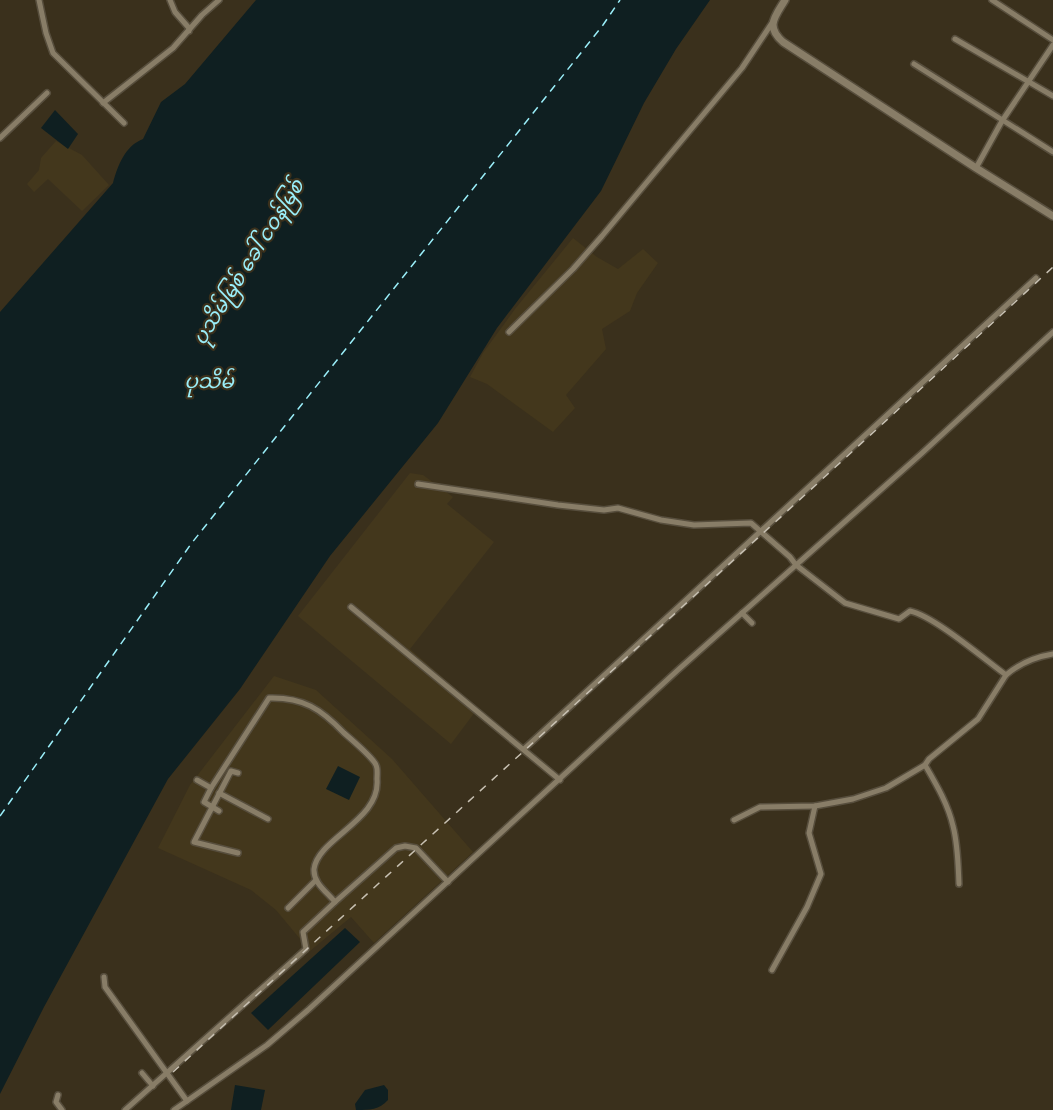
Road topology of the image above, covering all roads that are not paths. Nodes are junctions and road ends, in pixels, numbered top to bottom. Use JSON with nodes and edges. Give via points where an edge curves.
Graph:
{"nodes":[{"id":1,"x":39,"y":0,"type":"edge"},
{"id":2,"x":170,"y":0,"type":"edge"},
{"id":3,"x":219,"y":0,"type":"edge"},
{"id":4,"x":785,"y":0,"type":"edge"},
{"id":5,"x":992,"y":0,"type":"edge"},
{"id":6,"x":772,"y":23,"type":"junction"},
{"id":7,"x":189,"y":31,"type":"junction"},
{"id":8,"x":955,"y":39,"type":"dead end"},
{"id":9,"x":1053,"y":42,"type":"edge"},
{"id":10,"x":914,"y":64,"type":"dead end"},
{"id":11,"x":1028,"y":81,"type":"junction"},
{"id":12,"x":47,"y":93,"type":"dead end"},
{"id":13,"x":1053,"y":96,"type":"edge"},
{"id":14,"x":103,"y":103,"type":"junction"},
{"id":15,"x":1002,"y":121,"type":"junction"},
{"id":16,"x":124,"y":123,"type":"dead end"},
{"id":17,"x":0,"y":138,"type":"edge"},
{"id":18,"x":1053,"y":152,"type":"edge"},
{"id":19,"x":976,"y":168,"type":"junction"},
{"id":20,"x":1053,"y":216,"type":"edge"},
{"id":21,"x":1036,"y":278,"type":"dead end"},
{"id":22,"x":509,"y":332,"type":"dead end"},
{"id":23,"x":1053,"y":332,"type":"edge"},
{"id":24,"x":418,"y":484,"type":"dead end"},
{"id":25,"x":762,"y":531,"type":"junction"},
{"id":26,"x":796,"y":565,"type":"junction"},
{"id":27,"x":351,"y":607,"type":"dead end"},
{"id":28,"x":742,"y":613,"type":"junction"},
{"id":29,"x":752,"y":623,"type":"dead end"},
{"id":30,"x":1053,"y":654,"type":"edge"},
{"id":31,"x":1006,"y":675,"type":"junction"},
{"id":32,"x":524,"y":749,"type":"junction"},
{"id":33,"x":925,"y":765,"type":"junction"},
{"id":34,"x":238,"y":773,"type":"dead end"},
{"id":35,"x":197,"y":780,"type":"dead end"},
{"id":36,"x":560,"y":780,"type":"junction"},
{"id":37,"x":211,"y":789,"type":"junction"},
{"id":38,"x":219,"y":793,"type":"junction"},
{"id":39,"x":815,"y":806,"type":"junction"},
{"id":40,"x":211,"y":807,"type":"junction"},
{"id":41,"x":219,"y":811,"type":"dead end"},
{"id":42,"x":268,"y":819,"type":"dead end"},
{"id":43,"x":734,"y":820,"type":"dead end"},
{"id":44,"x":206,"y":846,"type":"junction"},
{"id":45,"x":238,"y":853,"type":"dead end"},
{"id":46,"x":204,"y":854,"type":"dead end"},
{"id":47,"x":315,"y":881,"type":"junction"},
{"id":48,"x":448,"y":882,"type":"junction"},
{"id":49,"x":959,"y":884,"type":"dead end"},
{"id":50,"x":335,"y":902,"type":"junction"},
{"id":51,"x":288,"y":908,"type":"dead end"},
{"id":52,"x":772,"y":970,"type":"dead end"},
{"id":53,"x":104,"y":977,"type":"dead end"},
{"id":54,"x":142,"y":1073,"type":"dead end"},
{"id":55,"x":168,"y":1073,"type":"junction"},
{"id":56,"x":153,"y":1086,"type":"junction"},
{"id":57,"x":58,"y":1095,"type":"dead end"},
{"id":58,"x":185,"y":1105,"type":"edge"},
{"id":59,"x":62,"y":1110,"type":"edge"},
{"id":60,"x":125,"y":1110,"type":"edge"},
{"id":61,"x":174,"y":1110,"type":"edge"}],
"edges":[{"from":1,"to":14,"type":"street","via":[[53,53]]},
{"from":2,"to":7,"type":"street"},
{"from":3,"to":7,"type":"street"},
{"from":4,"to":6,"type":"street"},
{"from":5,"to":9,"type":"street"},
{"from":6,"to":19,"type":"street","via":[[775,35],[783,42]]},
{"from":6,"to":22,"type":"street","via":[[735,77],[602,236]]},
{"from":7,"to":14,"type":"street"},
{"from":8,"to":11,"type":"street"},
{"from":9,"to":11,"type":"street"},
{"from":10,"to":15,"type":"street"},
{"from":11,"to":13,"type":"street"},
{"from":11,"to":15,"type":"street"},
{"from":12,"to":17,"type":"street"},
{"from":14,"to":16,"type":"street"},
{"from":15,"to":18,"type":"street"},
{"from":15,"to":19,"type":"street"},
{"from":19,"to":20,"type":"street"},
{"from":21,"to":25,"type":"street"},
{"from":23,"to":26,"type":"street"},
{"from":24,"to":25,"type":"street","via":[[558,505],[618,508],[694,525],[751,522]]},
{"from":25,"to":26,"type":"street"},
{"from":25,"to":32,"type":"street"},
{"from":26,"to":28,"type":"street"},
{"from":26,"to":31,"type":"street","via":[[845,603],[899,619],[915,612]]},
{"from":27,"to":32,"type":"street"},
{"from":28,"to":29,"type":"street"},
{"from":28,"to":36,"type":"street"},
{"from":30,"to":31,"type":"street","via":[[1025,662]]},
{"from":31,"to":33,"type":"street","via":[[978,719]]},
{"from":32,"to":36,"type":"street"},
{"from":33,"to":39,"type":"street","via":[[886,788]]},
{"from":33,"to":49,"type":"street","via":[[953,825]]},
{"from":34,"to":38,"type":"street","via":[[231,771]]},
{"from":35,"to":37,"type":"street"},
{"from":36,"to":48,"type":"street"},
{"from":37,"to":40,"type":"street","via":[[204,802]]},
{"from":37,"to":47,"type":"street","via":[[269,698],[288,697],[326,714],[376,765],[378,787],[370,806],[317,858]]},
{"from":38,"to":40,"type":"street"},
{"from":38,"to":42,"type":"street"},
{"from":39,"to":43,"type":"street","via":[[760,807]]},
{"from":39,"to":52,"type":"street","via":[[809,833],[821,874]]},
{"from":40,"to":41,"type":"street"},
{"from":40,"to":44,"type":"street","via":[[194,842]]},
{"from":44,"to":45,"type":"street"},
{"from":44,"to":46,"type":"street"},
{"from":47,"to":50,"type":"street"},
{"from":47,"to":51,"type":"street"},
{"from":48,"to":50,"type":"street","via":[[416,848],[405,846],[396,848]]},
{"from":48,"to":58,"type":"street","via":[[267,1045]]},
{"from":50,"to":55,"type":"street","via":[[303,932],[306,949]]},
{"from":53,"to":55,"type":"street","via":[[105,987]]},
{"from":54,"to":56,"type":"street"},
{"from":55,"to":56,"type":"street"},
{"from":55,"to":58,"type":"street"},
{"from":56,"to":60,"type":"street"},
{"from":57,"to":59,"type":"street","via":[[56,1102]]},
{"from":58,"to":61,"type":"street"}]}
